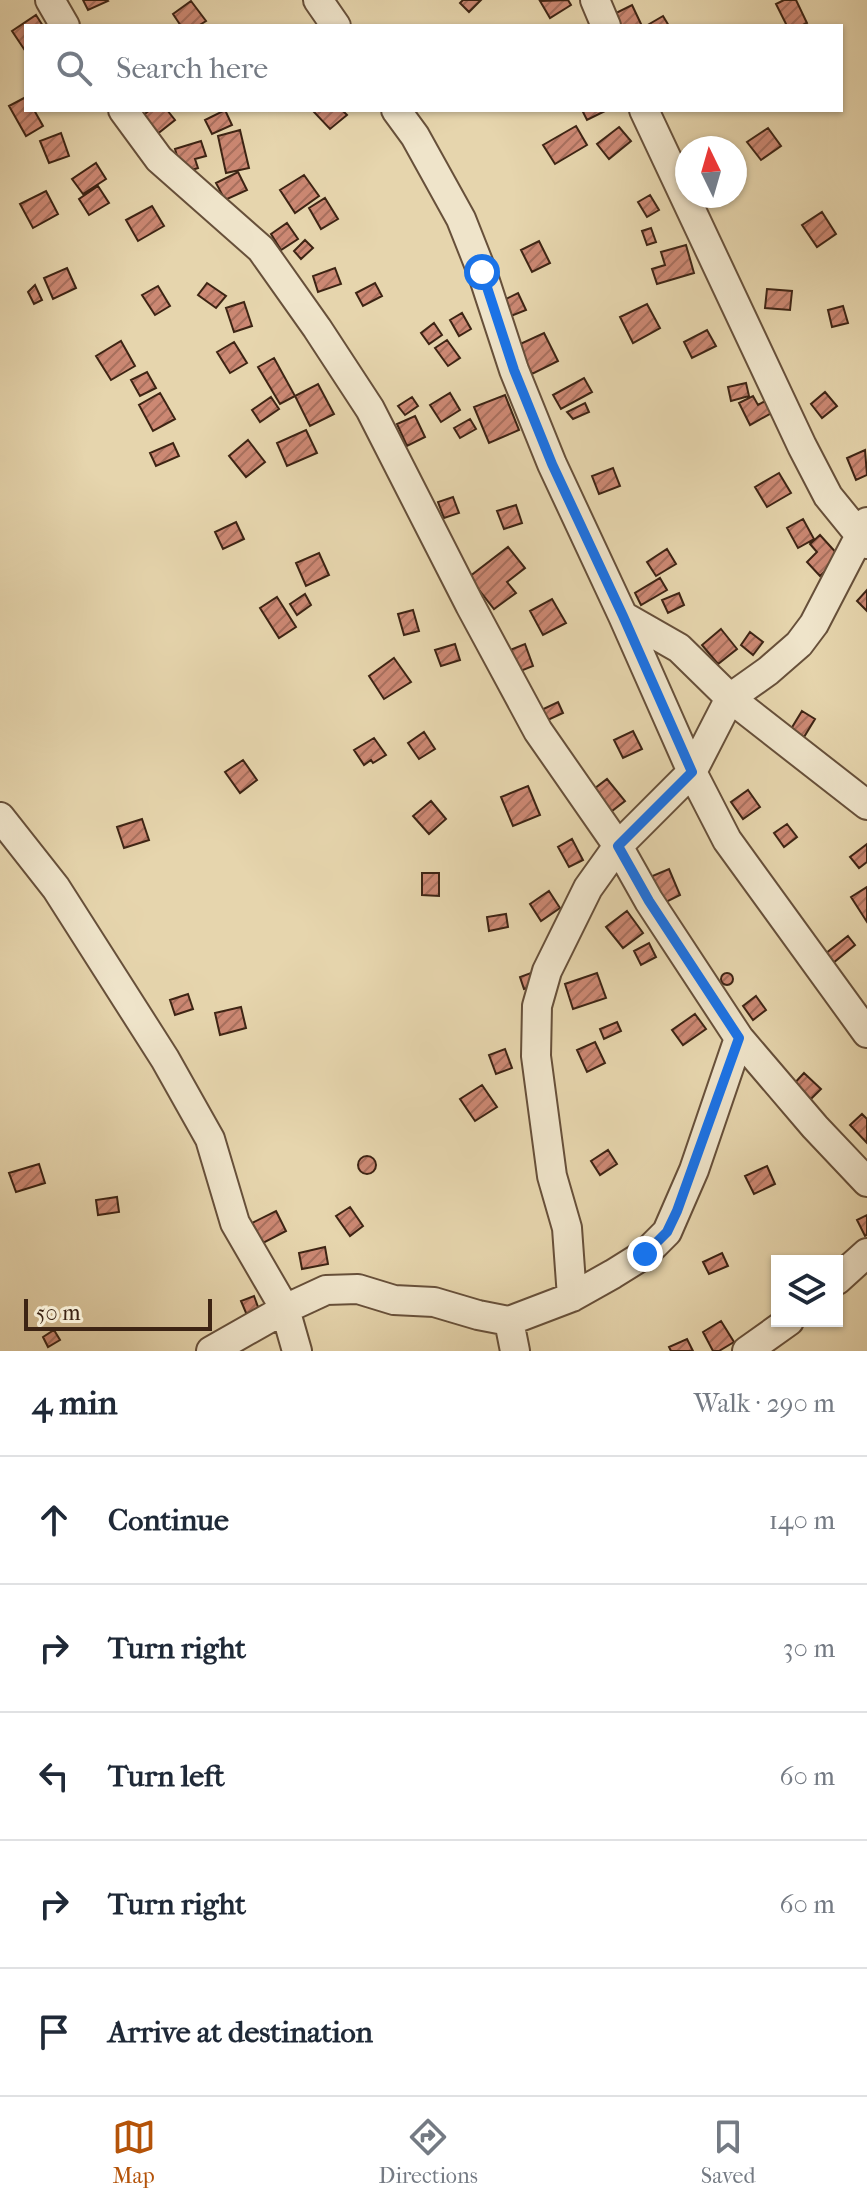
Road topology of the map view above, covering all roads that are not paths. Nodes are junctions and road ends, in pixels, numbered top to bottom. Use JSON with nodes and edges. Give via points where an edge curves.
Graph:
{"nodes":[{"id":1,"x":50,"y":0,"type":"edge"},
{"id":2,"x":318,"y":0,"type":"edge"},
{"id":3,"x":595,"y":0,"type":"edge"},
{"id":4,"x":64,"y":24,"type":"edge"},
{"id":5,"x":335,"y":24,"type":"edge"},
{"id":6,"x":605,"y":24,"type":"edge"},
{"id":7,"x":124,"y":112,"type":"edge"},
{"id":8,"x":397,"y":112,"type":"edge"},
{"id":9,"x":645,"y":112,"type":"edge"},
{"id":10,"x":864,"y":534,"type":"edge"},
{"id":11,"x":623,"y":616,"type":"junction"},
{"id":12,"x":730,"y":698,"type":"junction"},
{"id":13,"x":692,"y":772,"type":"junction"},
{"id":14,"x":867,"y":805,"type":"edge"},
{"id":15,"x":0,"y":817,"type":"edge"},
{"id":16,"x":618,"y":846,"type":"junction"},
{"id":17,"x":867,"y":1033,"type":"edge"},
{"id":18,"x":739,"y":1038,"type":"junction"},
{"id":19,"x":867,"y":1182,"type":"edge"},
{"id":20,"x":867,"y":1253,"type":"edge"},
{"id":21,"x":843,"y":1275,"type":"edge"},
{"id":22,"x":572,"y":1297,"type":"junction"},
{"id":23,"x":285,"y":1309,"type":"junction"},
{"id":24,"x":509,"y":1321,"type":"junction"},
{"id":25,"x":781,"y":1327,"type":"edge"},
{"id":26,"x":211,"y":1351,"type":"edge"},
{"id":27,"x":297,"y":1351,"type":"edge"},
{"id":28,"x":515,"y":1351,"type":"edge"},
{"id":29,"x":747,"y":1351,"type":"edge"}],
"edges":[{"from":1,"to":4,"type":"street"},
{"from":2,"to":5,"type":"street"},
{"from":3,"to":6,"type":"street"},
{"from":7,"to":16,"type":"street","via":[[159,159],[261,249],[317,328],[370,409],[538,731]]},
{"from":8,"to":11,"type":"street","via":[[461,219],[552,464]]},
{"from":9,"to":10,"type":"street","via":[[802,446],[828,496]]},
{"from":10,"to":12,"type":"street","via":[[799,644]]},
{"from":11,"to":12,"type":"street","via":[[679,648]]},
{"from":11,"to":13,"type":"street"},
{"from":12,"to":13,"type":"street"},
{"from":12,"to":14,"type":"street"},
{"from":13,"to":16,"type":"street"},
{"from":13,"to":17,"type":"street","via":[[727,840]]},
{"from":15,"to":23,"type":"street","via":[[56,888],[165,1059],[210,1139],[235,1223]]},
{"from":16,"to":18,"type":"street"},
{"from":16,"to":22,"type":"street","via":[[588,888],[547,971],[537,1006],[536,1056],[552,1176],[567,1228]]},
{"from":18,"to":19,"type":"street"},
{"from":18,"to":22,"type":"street","via":[[667,1232],[645,1254]]},
{"from":20,"to":21,"type":"street"},
{"from":22,"to":24,"type":"street"},
{"from":23,"to":24,"type":"street","via":[[326,1290],[358,1289]]},
{"from":23,"to":26,"type":"street"},
{"from":23,"to":27,"type":"street"},
{"from":24,"to":28,"type":"street"},
{"from":25,"to":29,"type":"street"}]}
